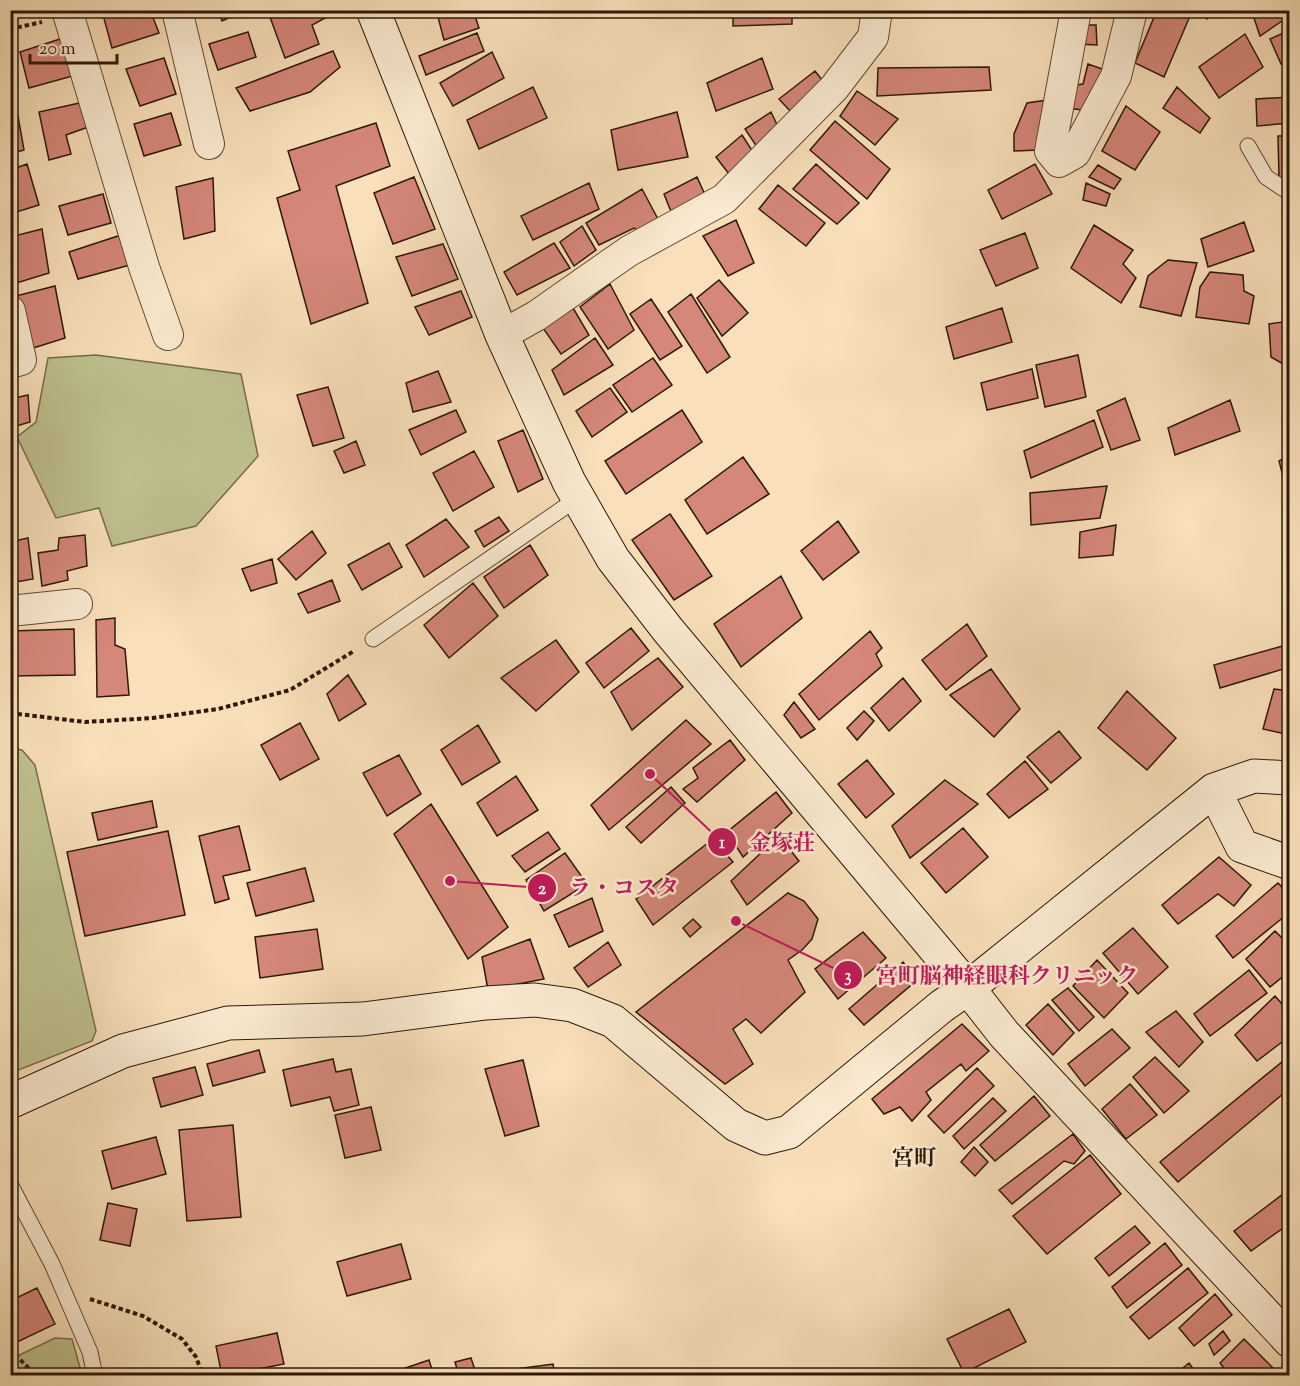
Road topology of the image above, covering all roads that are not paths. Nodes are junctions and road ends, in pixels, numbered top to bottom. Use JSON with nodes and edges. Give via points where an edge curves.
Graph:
{"nodes":[{"id":1,"x":68,"y":10,"type":"edge"},
{"id":2,"x":177,"y":10,"type":"edge"},
{"id":3,"x":373,"y":10,"type":"edge"},
{"id":4,"x":877,"y":10,"type":"edge"},
{"id":5,"x":1076,"y":10,"type":"edge"},
{"id":6,"x":1132,"y":10,"type":"edge"},
{"id":7,"x":209,"y":144,"type":"dead end"},
{"id":8,"x":1248,"y":146,"type":"dead end"},
{"id":9,"x":1290,"y":193,"type":"edge"},
{"id":10,"x":10,"y":311,"type":"edge"},
{"id":11,"x":168,"y":335,"type":"dead end"},
{"id":12,"x":502,"y":335,"type":"junction"},
{"id":13,"x":10,"y":363,"type":"edge"},
{"id":14,"x":578,"y":498,"type":"junction"},
{"id":15,"x":77,"y":604,"type":"dead end"},
{"id":16,"x":10,"y":611,"type":"edge"},
{"id":17,"x":373,"y":639,"type":"road end"},
{"id":18,"x":1290,"y":778,"type":"edge"},
{"id":19,"x":1214,"y":790,"type":"junction"},
{"id":20,"x":1290,"y":863,"type":"edge"},
{"id":21,"x":968,"y":988,"type":"junction"},
{"id":22,"x":10,"y":1102,"type":"edge"},
{"id":23,"x":10,"y":1184,"type":"edge"},
{"id":24,"x":1290,"y":1341,"type":"edge"},
{"id":25,"x":95,"y":1376,"type":"edge"}],
"edges":[{"from":1,"to":11,"type":"street"},
{"from":2,"to":7,"type":"street"},
{"from":3,"to":12,"type":"street"},
{"from":4,"to":12,"type":"street","via":[[873,37],[834,88],[724,199],[629,250],[536,316]]},
{"from":5,"to":6,"type":"street","via":[[1050,151],[1059,162],[1075,153],[1116,76]]},
{"from":8,"to":9,"type":"lane","via":[[1266,177]]},
{"from":10,"to":13,"type":"street","via":[[21,360]]},
{"from":12,"to":14,"type":"street"},
{"from":14,"to":17,"type":"lane"},
{"from":14,"to":21,"type":"street","via":[[614,559],[668,630]]},
{"from":15,"to":16,"type":"street"},
{"from":18,"to":19,"type":"street","via":[[1254,776]]},
{"from":19,"to":20,"type":"street","via":[[1242,846]]},
{"from":19,"to":21,"type":"street"},
{"from":21,"to":22,"type":"street","via":[[789,1132],[765,1138],[736,1125],[613,1021],[572,1005],[535,1000],[363,1019],[228,1023],[123,1051]]},
{"from":21,"to":24,"type":"street","via":[[1004,1034]]},
{"from":23,"to":25,"type":"lane","via":[[52,1264],[90,1352]]}]}
